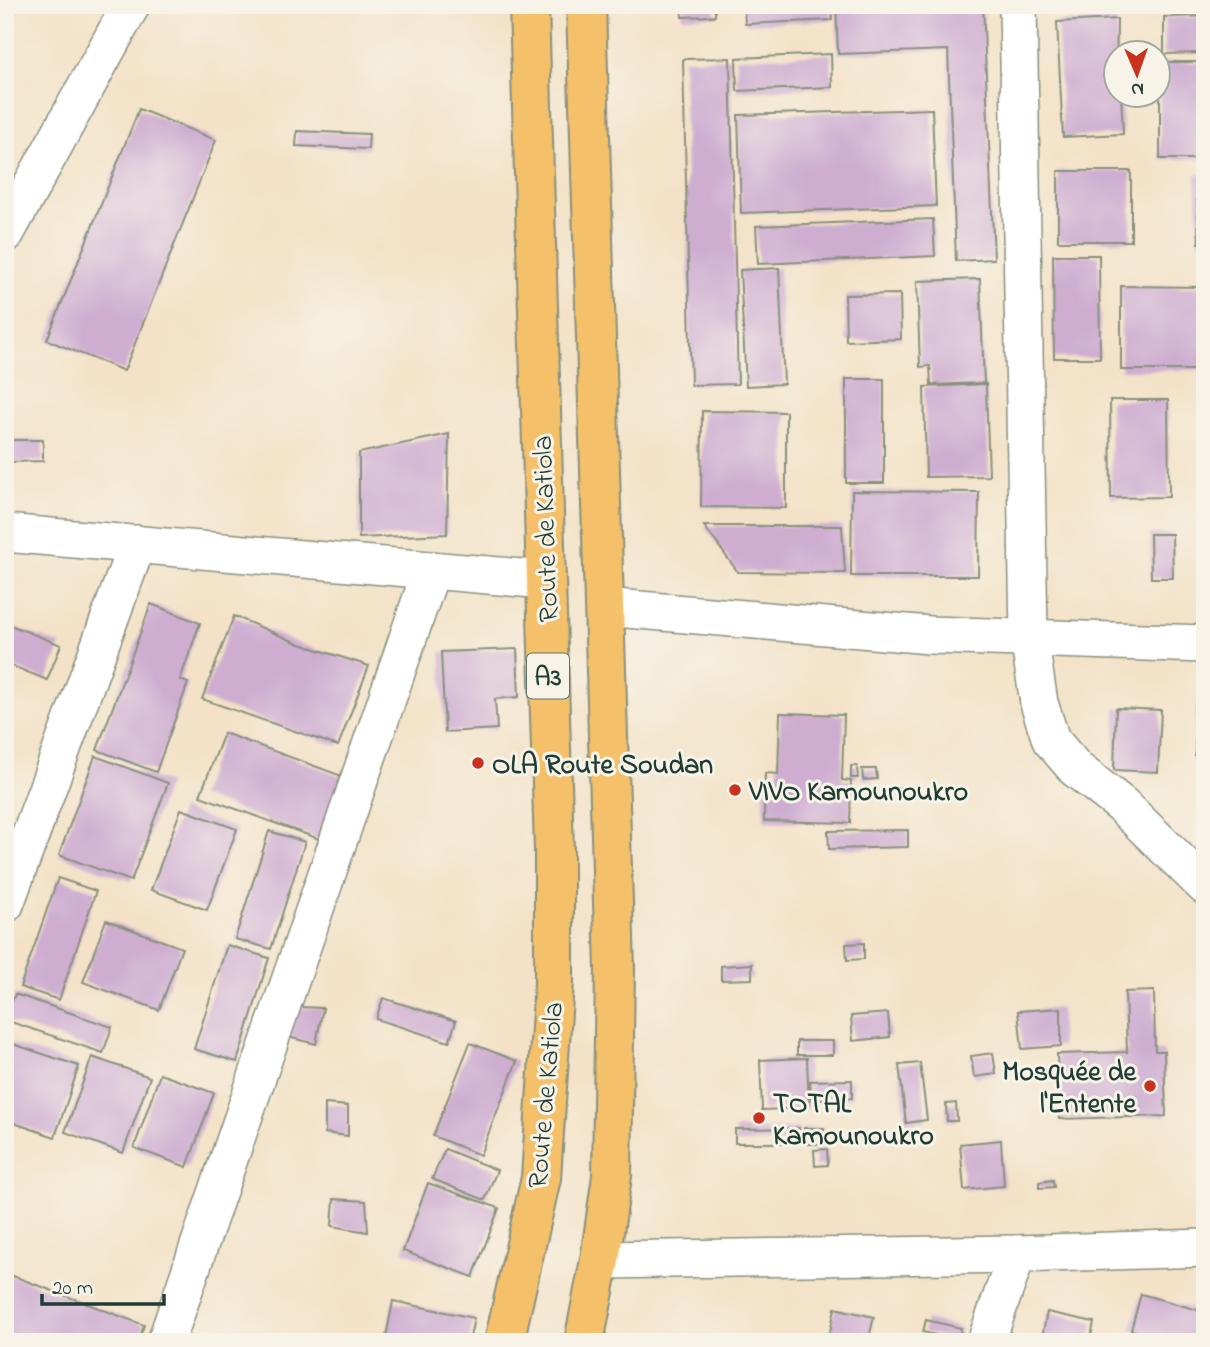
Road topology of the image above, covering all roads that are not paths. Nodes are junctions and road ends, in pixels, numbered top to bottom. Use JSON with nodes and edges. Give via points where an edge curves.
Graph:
{"nodes":[{"id":1,"x":131,"y":5,"type":"edge"},
{"id":2,"x":529,"y":5,"type":"edge"},
{"id":3,"x":586,"y":5,"type":"edge"},
{"id":4,"x":1017,"y":5,"type":"edge"},
{"id":5,"x":5,"y":234,"type":"edge"},
{"id":6,"x":5,"y":533,"type":"edge"},
{"id":7,"x":137,"y":544,"type":"junction"},
{"id":8,"x":431,"y":571,"type":"junction"},
{"id":9,"x":545,"y":580,"type":"junction"},
{"id":10,"x":604,"y":607,"type":"junction"},
{"id":11,"x":1029,"y":637,"type":"junction"},
{"id":12,"x":1205,"y":644,"type":"edge"},
{"id":13,"x":1205,"y":886,"type":"edge"},
{"id":14,"x":5,"y":904,"type":"edge"},
{"id":15,"x":1205,"y":1248,"type":"edge"},
{"id":16,"x":1017,"y":1254,"type":"junction"},
{"id":17,"x":600,"y":1260,"type":"junction"},
{"id":18,"x":166,"y":1342,"type":"edge"},
{"id":19,"x":504,"y":1342,"type":"edge"},
{"id":20,"x":583,"y":1342,"type":"edge"},
{"id":21,"x":986,"y":1342,"type":"edge"}],
"edges":[{"from":1,"to":5,"type":"street"},
{"from":2,"to":9,"type":"highway","name":"Route de Katiola","number":"A3"},
{"from":3,"to":10,"type":"highway","name":"Route de Katiola","number":"A3"},
{"from":4,"to":11,"type":"street"},
{"from":6,"to":7,"type":"street"},
{"from":7,"to":8,"type":"street"},
{"from":7,"to":14,"type":"street"},
{"from":8,"to":9,"type":"street"},
{"from":8,"to":18,"type":"street"},
{"from":9,"to":19,"type":"highway","name":"Route de Katiola","number":"A3","via":[[554,982],[541,1178]]},
{"from":10,"to":11,"type":"street","via":[[930,635]]},
{"from":10,"to":17,"type":"highway","name":"Route de Katiola","number":"A3","via":[[615,1058],[612,1176]]},
{"from":11,"to":12,"type":"street"},
{"from":11,"to":13,"type":"street","via":[[1039,703],[1051,740],[1076,769],[1122,805]]},
{"from":15,"to":16,"type":"street"},
{"from":16,"to":17,"type":"street"},
{"from":16,"to":21,"type":"street"},
{"from":17,"to":20,"type":"highway","name":"Route de Katiola","number":"A3"}]}
